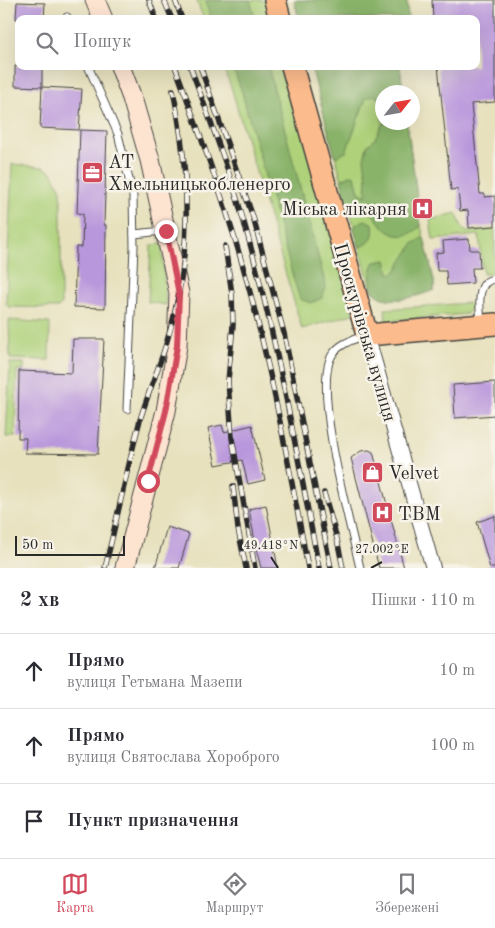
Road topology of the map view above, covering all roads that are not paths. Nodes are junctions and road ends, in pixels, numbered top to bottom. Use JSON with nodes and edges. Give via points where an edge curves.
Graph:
{"nodes":[{"id":1,"x":96,"y":0,"type":"edge"},
{"id":2,"x":275,"y":0,"type":"edge"},
{"id":3,"x":101,"y":15,"type":"edge"},
{"id":4,"x":279,"y":15,"type":"edge"},
{"id":5,"x":90,"y":70,"type":"edge"},
{"id":6,"x":122,"y":70,"type":"edge"},
{"id":7,"x":293,"y":70,"type":"edge"},
{"id":8,"x":166,"y":231,"type":"junction"},
{"id":9,"x":134,"y":234,"type":"junction"},
{"id":10,"x":495,"y":279,"type":"edge"},
{"id":11,"x":488,"y":325,"type":"edge"},
{"id":12,"x":367,"y":335,"type":"junction"},
{"id":13,"x":127,"y":409,"type":"dead end"},
{"id":14,"x":125,"y":568,"type":"edge"},
{"id":15,"x":360,"y":568,"type":"edge"},
{"id":16,"x":433,"y":568,"type":"edge"}],
"edges":[{"from":1,"to":3,"type":"main road"},
{"from":2,"to":4,"type":"main road"},
{"from":5,"to":9,"type":"lane","via":[[118,134],[134,196]]},
{"from":6,"to":8,"type":"main road","via":[[150,160]]},
{"from":7,"to":12,"type":"main road","name":"Проскурівська вулиця"},
{"from":8,"to":9,"type":"lane"},
{"from":8,"to":14,"type":"main road","via":[[179,294],[177,346],[166,411]]},
{"from":9,"to":13,"type":"lane"},
{"from":10,"to":11,"type":"lane","via":[[484,285],[480,297]]},
{"from":11,"to":12,"type":"main road"},
{"from":12,"to":15,"type":"lane","via":[[350,340],[330,359],[326,387],[332,436]]},
{"from":12,"to":16,"type":"street","name":"Проскурівська вулиця"}]}
